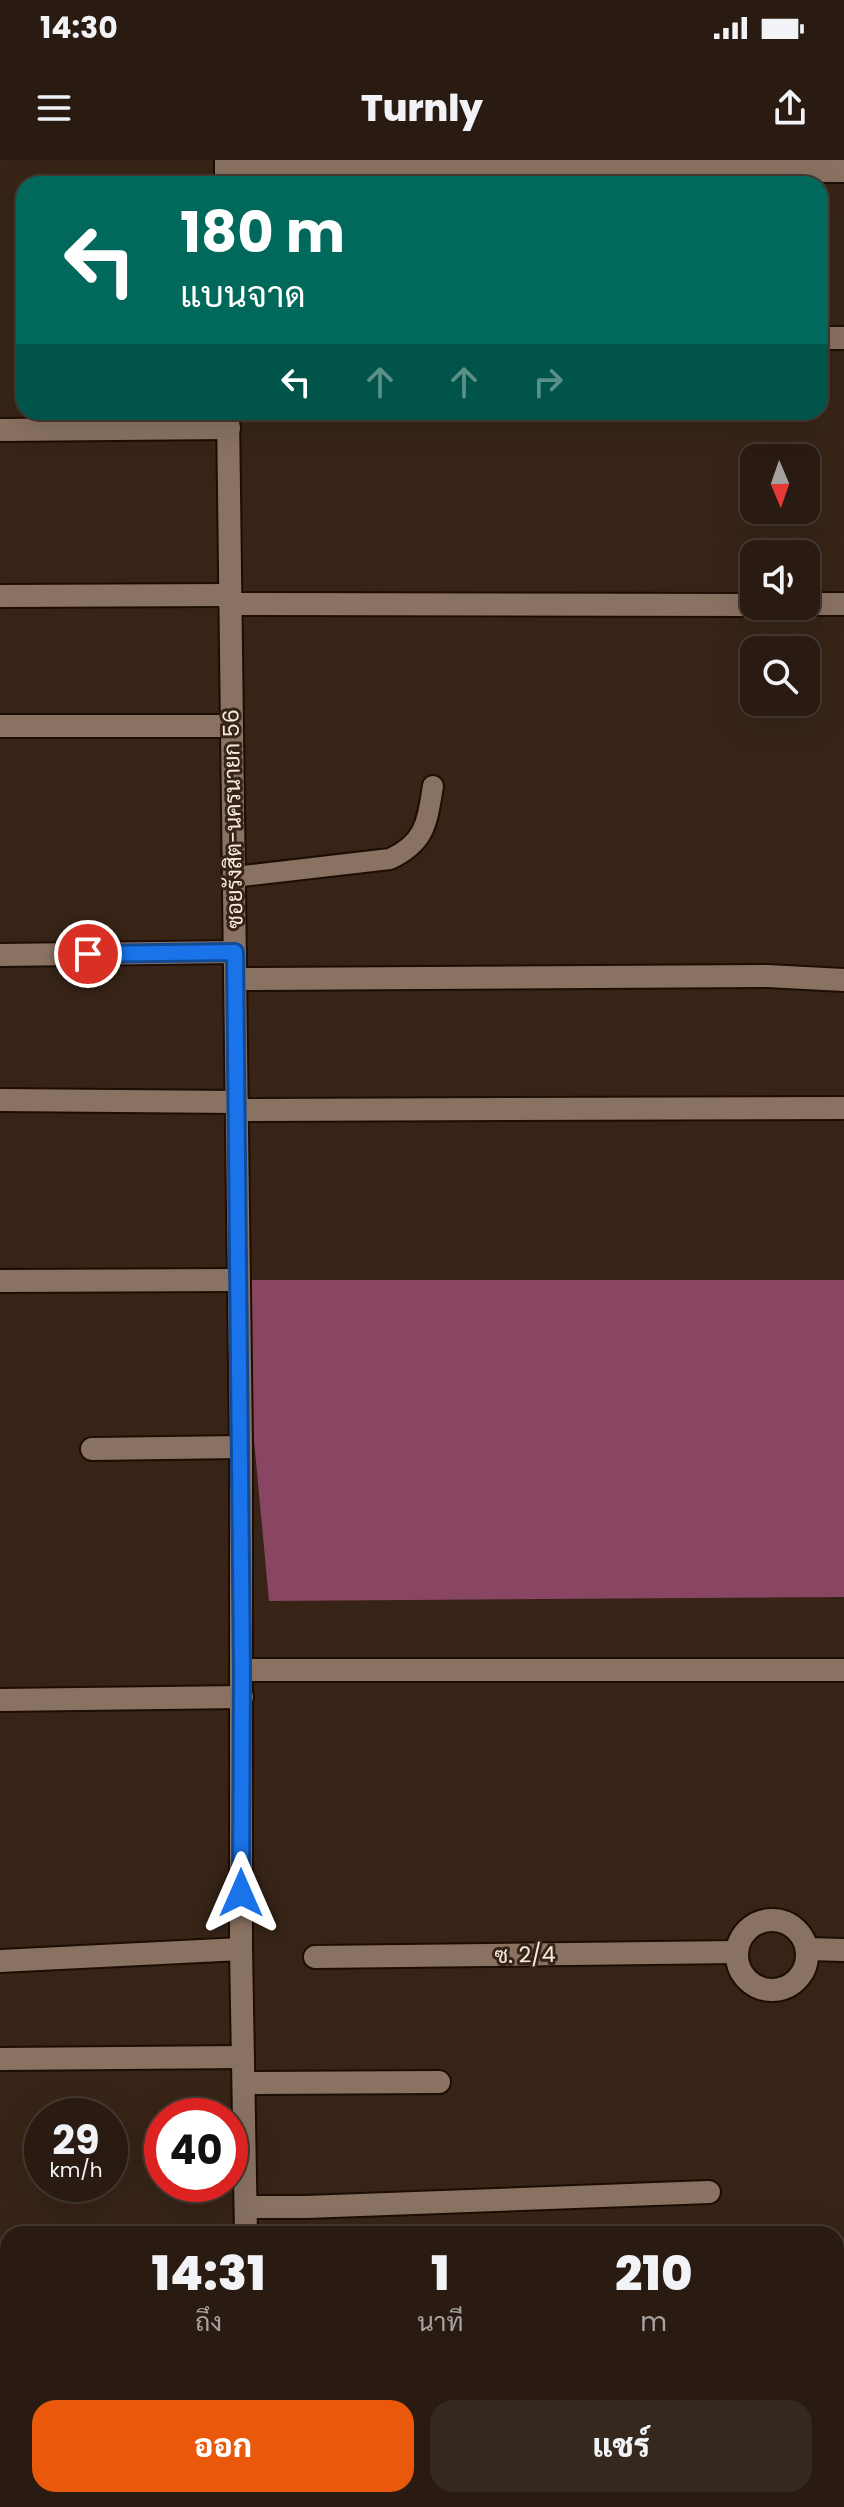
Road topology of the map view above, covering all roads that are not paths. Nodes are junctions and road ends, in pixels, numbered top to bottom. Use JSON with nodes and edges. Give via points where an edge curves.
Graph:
{"nodes":[{"id":1,"x":226,"y":171,"type":"edge"},
{"id":2,"x":844,"y":171,"type":"edge"},
{"id":3,"x":228,"y":420,"type":"edge"},
{"id":4,"x":0,"y":430,"type":"edge"},
{"id":5,"x":0,"y":596,"type":"edge"},
{"id":6,"x":230,"y":600,"type":"junction"},
{"id":7,"x":820,"y":604,"type":"edge"},
{"id":8,"x":844,"y":604,"type":"edge"},
{"id":9,"x":740,"y":605,"type":"edge"},
{"id":10,"x":0,"y":726,"type":"edge"},
{"id":11,"x":232,"y":726,"type":"junction"},
{"id":12,"x":433,"y":786,"type":"dead end"},
{"id":13,"x":234,"y":877,"type":"junction"},
{"id":14,"x":235,"y":952,"type":"junction"},
{"id":15,"x":0,"y":955,"type":"edge"},
{"id":16,"x":236,"y":979,"type":"junction"},
{"id":17,"x":844,"y":980,"type":"edge"},
{"id":18,"x":0,"y":1100,"type":"edge"},
{"id":19,"x":238,"y":1106,"type":"junction"},
{"id":20,"x":844,"y":1108,"type":"edge"},
{"id":21,"x":239,"y":1280,"type":"junction"},
{"id":22,"x":0,"y":1281,"type":"edge"},
{"id":23,"x":241,"y":1447,"type":"junction"},
{"id":24,"x":92,"y":1449,"type":"dead end"},
{"id":25,"x":242,"y":1670,"type":"junction"},
{"id":26,"x":844,"y":1670,"type":"edge"},
{"id":27,"x":242,"y":1697,"type":"junction"},
{"id":28,"x":0,"y":1700,"type":"edge"},
{"id":29,"x":241,"y":1949,"type":"junction"},
{"id":30,"x":807,"y":1949,"type":"junction"},
{"id":31,"x":844,"y":1950,"type":"edge"},
{"id":32,"x":736,"y":1952,"type":"junction"},
{"id":33,"x":315,"y":1957,"type":"dead end"},
{"id":34,"x":0,"y":1961,"type":"edge"},
{"id":35,"x":243,"y":2057,"type":"junction"},
{"id":36,"x":0,"y":2059,"type":"edge"},
{"id":37,"x":439,"y":2082,"type":"dead end"},
{"id":38,"x":244,"y":2083,"type":"junction"},
{"id":39,"x":709,"y":2192,"type":"dead end"},
{"id":40,"x":246,"y":2207,"type":"junction"},
{"id":41,"x":246,"y":2226,"type":"edge"}],
"edges":[{"from":1,"to":2,"type":"street"},
{"from":3,"to":4,"type":"street"},
{"from":3,"to":6,"type":"street","name":"ซอยรังสิต-นครนายก 56"},
{"from":5,"to":6,"type":"street"},
{"from":6,"to":9,"type":"street"},
{"from":6,"to":11,"type":"street","name":"ซอยรังสิต-นครนายก 56"},
{"from":7,"to":8,"type":"street"},
{"from":10,"to":11,"type":"street"},
{"from":11,"to":13,"type":"street","name":"ซอยรังสิต-นครนายก 56"},
{"from":12,"to":13,"type":"lane","via":[[420,839],[390,859]]},
{"from":13,"to":14,"type":"street","name":"ซอยรังสิต-นครนายก 56"},
{"from":14,"to":15,"type":"street"},
{"from":14,"to":16,"type":"street","name":"ซอยรังสิต-นครนายก 56"},
{"from":16,"to":17,"type":"street"},
{"from":16,"to":19,"type":"street","name":"ซอยรังสิต-นครนายก 56"},
{"from":18,"to":19,"type":"street"},
{"from":19,"to":20,"type":"street"},
{"from":19,"to":21,"type":"street","name":"ซอยรังสิต-นครนายก 56"},
{"from":21,"to":22,"type":"street"},
{"from":21,"to":23,"type":"street","name":"ซอยรังสิต-นครนายก 56"},
{"from":23,"to":24,"type":"street"},
{"from":23,"to":25,"type":"street","name":"ซอยรังสิต-นครนายก 56"},
{"from":25,"to":26,"type":"street"},
{"from":25,"to":27,"type":"street","name":"ซอยรังสิต-นครนายก 56"},
{"from":27,"to":28,"type":"street"},
{"from":27,"to":29,"type":"street","name":"ซอยรังสิต-นครนายก 56"},
{"from":29,"to":34,"type":"street"},
{"from":29,"to":35,"type":"street","name":"ซอยรังสิต-นครนายก 56"},
{"from":30,"to":31,"type":"street"},
{"from":30,"to":32,"type":"street","via":[[787,1923],[765,1920],[745,1932]]},
{"from":30,"to":32,"type":"street","via":[[807,1961],[795,1981],[773,1990],[743,1975]]},
{"from":32,"to":33,"type":"street","name":"ซ. 2/4"},
{"from":35,"to":36,"type":"street"},
{"from":35,"to":38,"type":"street","name":"ซอยรังสิต-นครนายก 56"},
{"from":37,"to":38,"type":"street"},
{"from":38,"to":40,"type":"street","name":"ซอยรังสิต-นครนายก 56"},
{"from":39,"to":40,"type":"street"},
{"from":40,"to":41,"type":"street","name":"ซอยรังสิต-นครนายก 56"}]}
